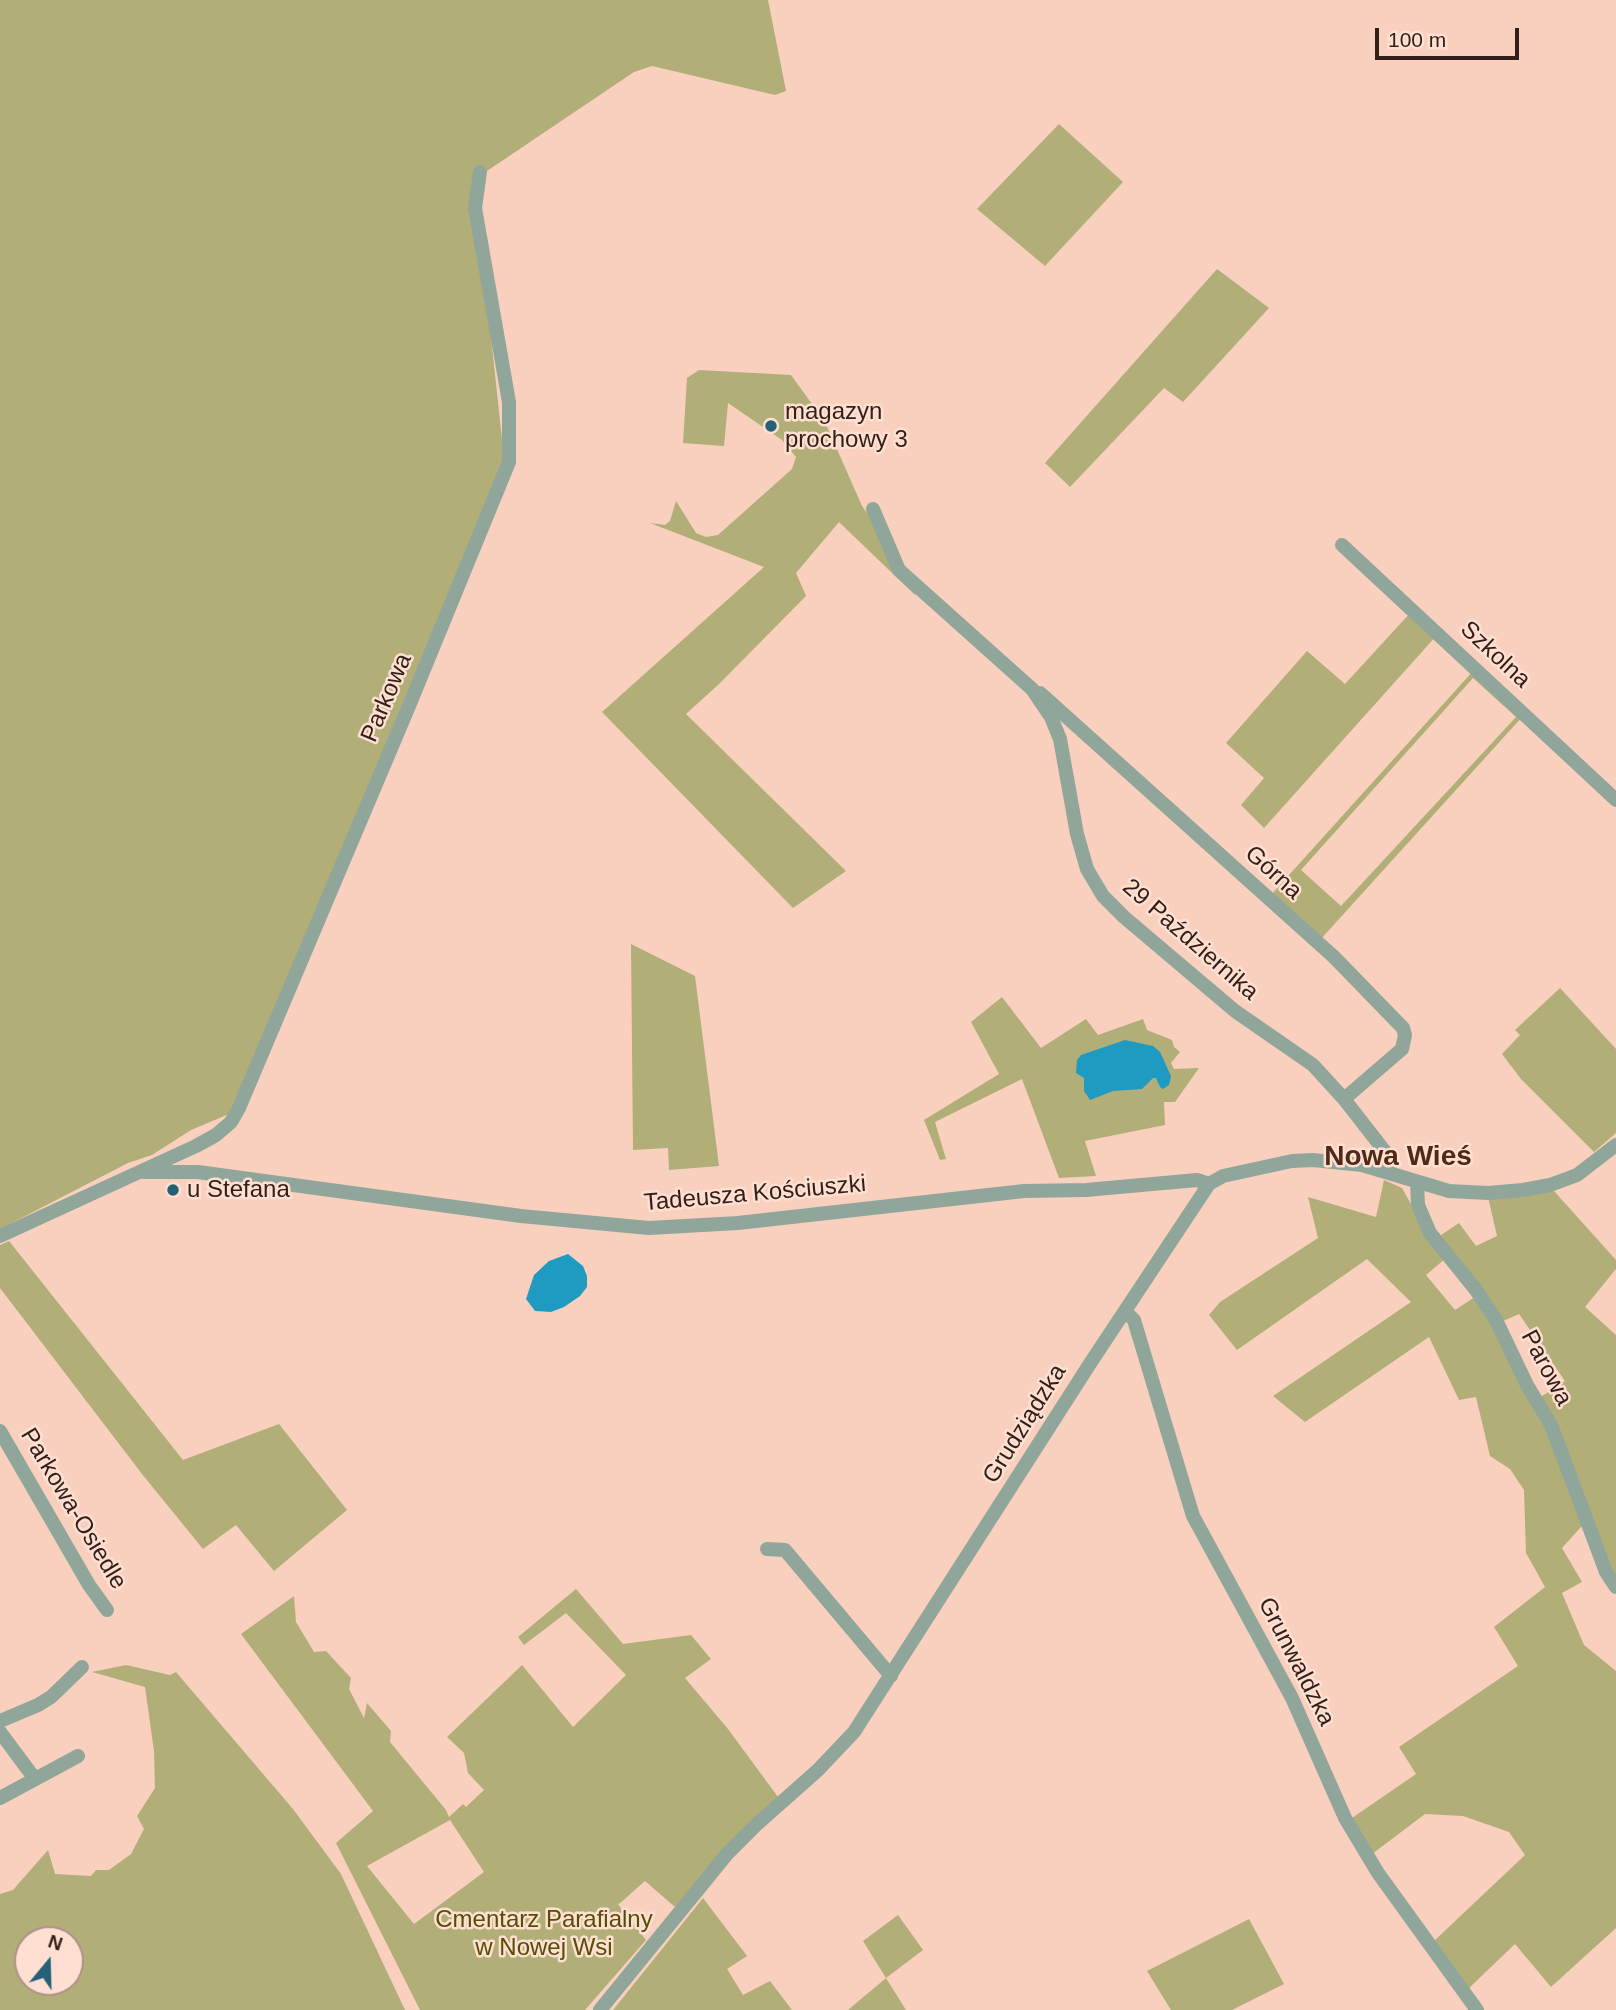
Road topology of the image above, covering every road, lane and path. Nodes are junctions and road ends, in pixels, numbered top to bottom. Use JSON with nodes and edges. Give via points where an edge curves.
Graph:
{"nodes":[{"id":1,"x":480,"y":172,"type":"dead end"},
{"id":2,"x":873,"y":509,"type":"dead end"},
{"id":3,"x":1342,"y":545,"type":"dead end"},
{"id":4,"x":1035,"y":693,"type":"junction"},
{"id":5,"x":1616,"y":800,"type":"edge"},
{"id":6,"x":1344,"y":1099,"type":"junction"},
{"id":7,"x":1616,"y":1145,"type":"edge"},
{"id":8,"x":138,"y":1172,"type":"junction"},
{"id":9,"x":1389,"y":1172,"type":"junction"},
{"id":10,"x":1417,"y":1182,"type":"junction"},
{"id":11,"x":1209,"y":1184,"type":"junction"},
{"id":12,"x":0,"y":1236,"type":"edge"},
{"id":13,"x":1125,"y":1311,"type":"junction"},
{"id":14,"x":0,"y":1431,"type":"edge"},
{"id":15,"x":767,"y":1549,"type":"dead end"},
{"id":16,"x":1616,"y":1587,"type":"edge"},
{"id":17,"x":107,"y":1610,"type":"dead end"},
{"id":18,"x":82,"y":1667,"type":"dead end"},
{"id":19,"x":891,"y":1676,"type":"junction"},
{"id":20,"x":0,"y":1721,"type":"edge"},
{"id":21,"x":0,"y":1732,"type":"edge"},
{"id":22,"x":78,"y":1756,"type":"dead end"},
{"id":23,"x":35,"y":1779,"type":"junction"},
{"id":24,"x":0,"y":1798,"type":"edge"},
{"id":25,"x":600,"y":2010,"type":"edge"},
{"id":26,"x":1477,"y":2010,"type":"edge"}],
"edges":[{"from":1,"to":8,"type":"street","name":"Parkowa","via":[[475,208],[509,402],[509,462],[239,1108],[216,1135]]},
{"from":2,"to":4,"type":"street","name":"29 Października","via":[[899,570]]},
{"from":3,"to":5,"type":"street","name":"Szkolna"},
{"from":4,"to":6,"type":"street","name":"29 Października","via":[[1060,739],[1077,834],[1087,869],[1104,896],[1235,1012],[1312,1065]]},
{"from":4,"to":6,"type":"street","name":"Górna","via":[[1040,692],[1334,957],[1403,1028],[1402,1049]]},
{"from":6,"to":9,"type":"street","name":"29 Października","via":[[1390,1158]]},
{"from":7,"to":10,"type":"street","via":[[1577,1175],[1541,1187],[1488,1193],[1449,1191]]},
{"from":8,"to":11,"type":"street","name":"Tadeusza Kościuszki","via":[[198,1172],[520,1216],[649,1228],[737,1223],[1024,1191],[1197,1180]]},
{"from":8,"to":12,"type":"street","name":"Parkowa"},
{"from":9,"to":10,"type":"street"},
{"from":9,"to":11,"type":"street","via":[[1333,1161],[1292,1161],[1223,1176]]},
{"from":10,"to":16,"type":"street","name":"Parowa","via":[[1418,1205],[1430,1233],[1496,1320],[1551,1425],[1606,1573]]},
{"from":11,"to":13,"type":"street","name":"Grudziądzka"},
{"from":13,"to":19,"type":"street","name":"Grudziądzka"},
{"from":13,"to":26,"type":"street","name":"Grunwaldzka","via":[[1134,1320],[1193,1516],[1292,1699],[1345,1818]]},
{"from":14,"to":17,"type":"street","name":"Parkowa-Osiedle"},
{"from":15,"to":19,"type":"street","via":[[785,1550]]},
{"from":18,"to":20,"type":"street","via":[[51,1697]]},
{"from":19,"to":25,"type":"street","name":"Grudziądzka","via":[[854,1732],[727,1854]]},
{"from":21,"to":23,"type":"street"},
{"from":22,"to":23,"type":"street"},
{"from":23,"to":24,"type":"street"}]}
